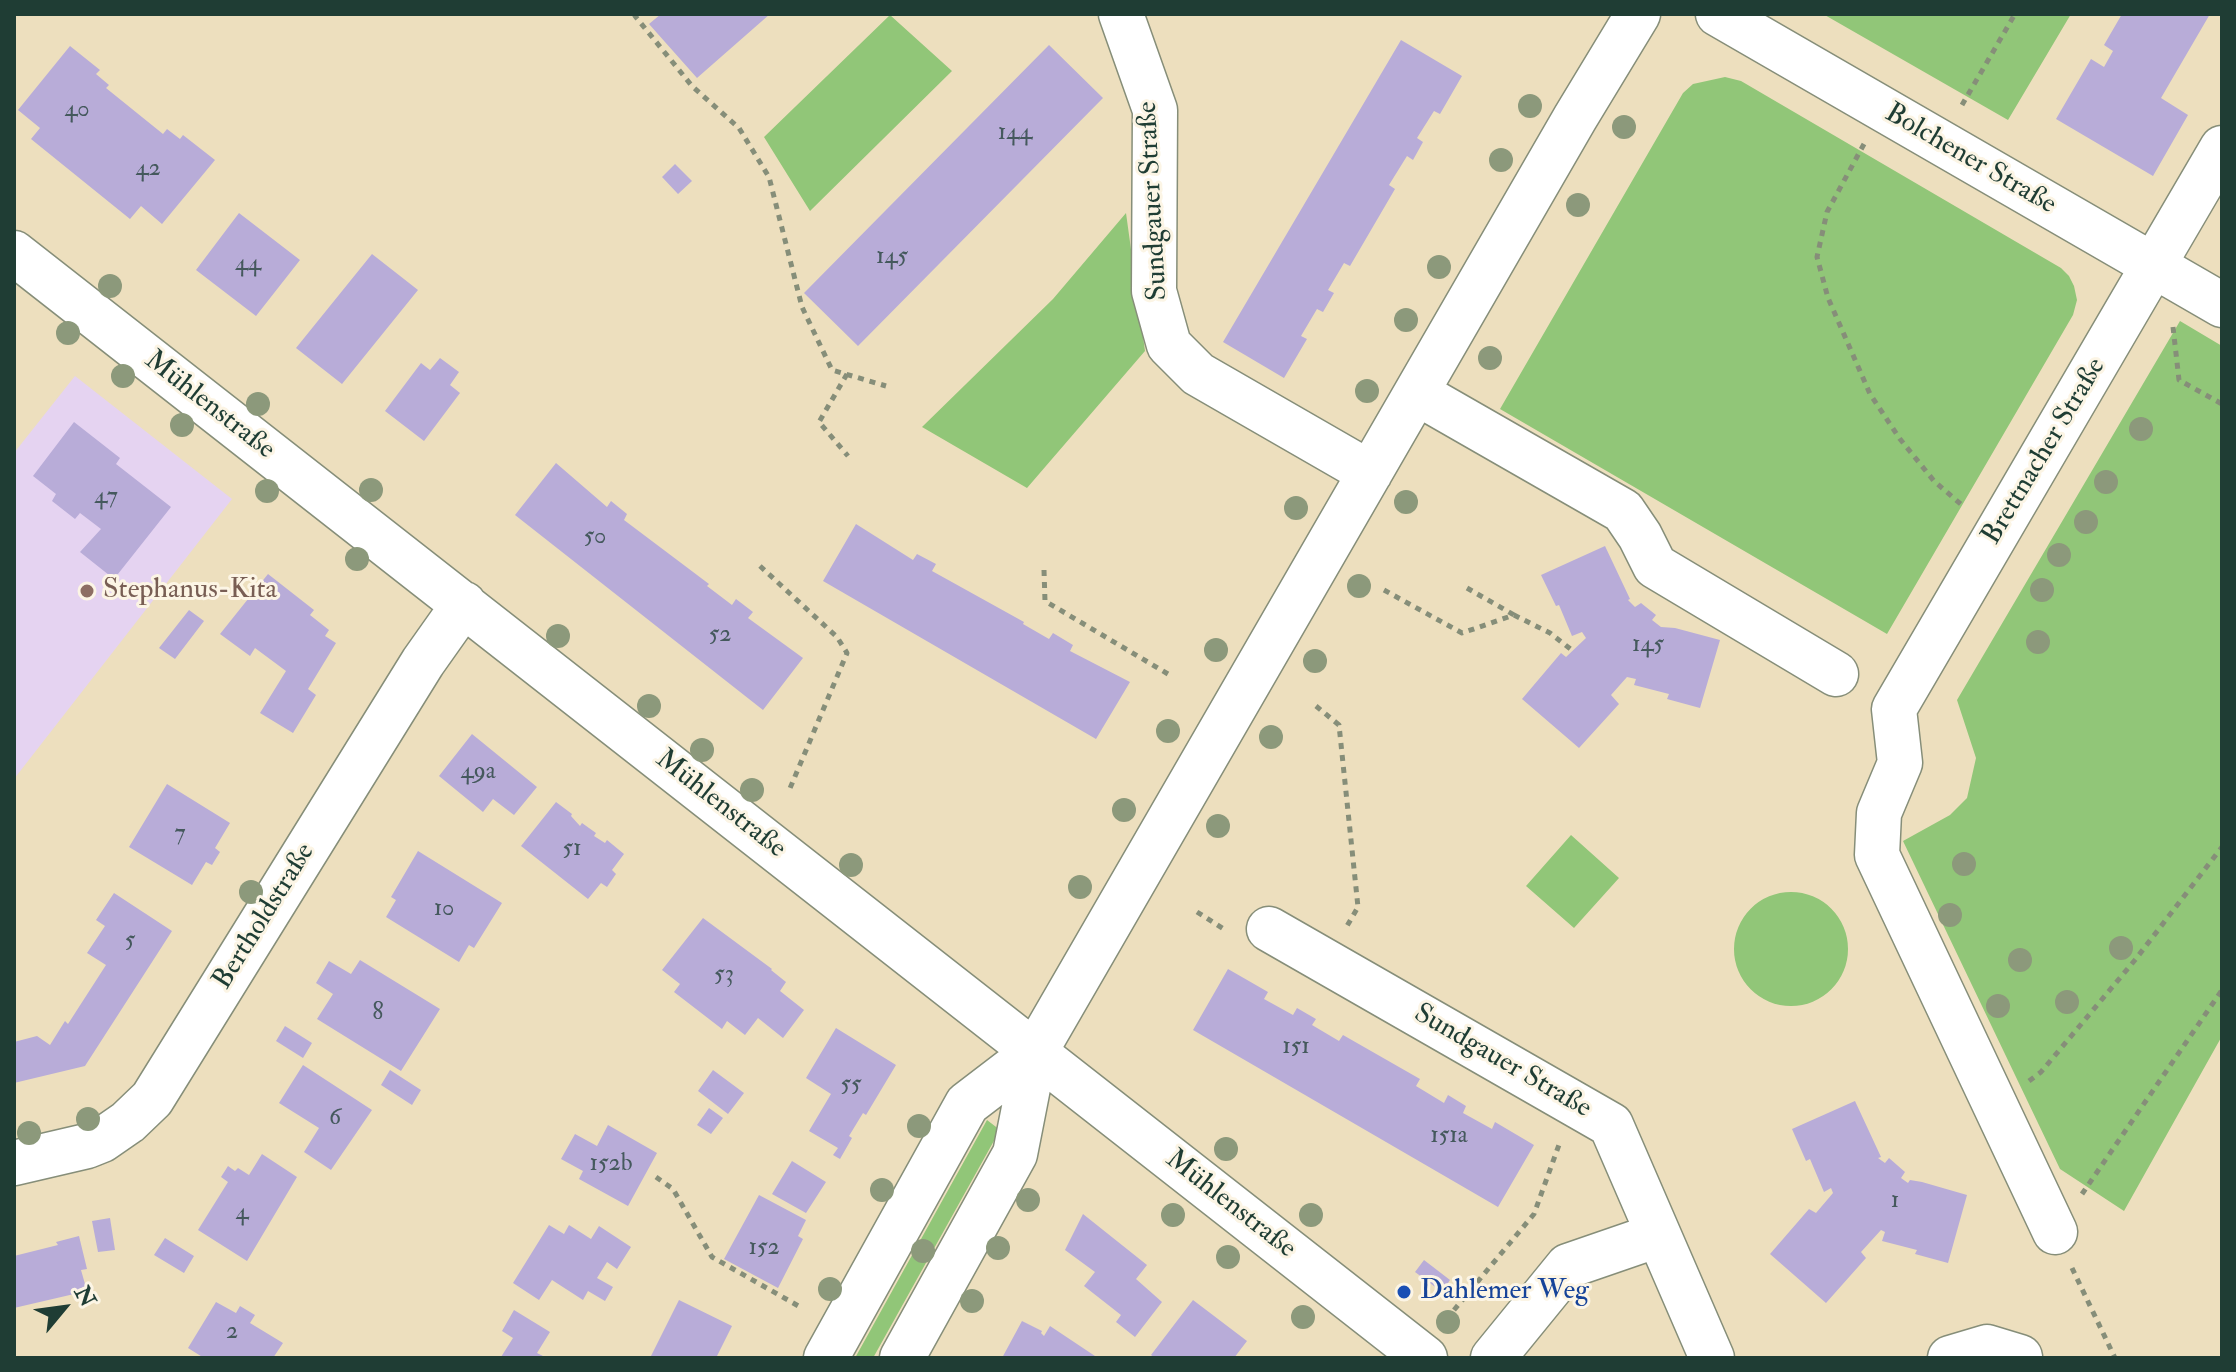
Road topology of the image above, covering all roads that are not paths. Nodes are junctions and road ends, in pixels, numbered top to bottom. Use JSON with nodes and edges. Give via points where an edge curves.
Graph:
{"nodes":[{"id":1,"x":1121,"y":14,"type":"edge"},
{"id":2,"x":1638,"y":14,"type":"edge"},
{"id":3,"x":1718,"y":14,"type":"edge"},
{"id":4,"x":2222,"y":148,"type":"edge"},
{"id":5,"x":14,"y":253,"type":"edge"},
{"id":6,"x":2154,"y":266,"type":"junction"},
{"id":7,"x":2222,"y":305,"type":"edge"},
{"id":8,"x":1417,"y":393,"type":"junction"},
{"id":9,"x":1370,"y":473,"type":"junction"},
{"id":10,"x":464,"y":604,"type":"junction"},
{"id":11,"x":1836,"y":674,"type":"dead end"},
{"id":12,"x":1250,"y":931,"type":"road end"},
{"id":13,"x":1035,"y":1052,"type":"junction"},
{"id":14,"x":14,"y":1163,"type":"edge"},
{"id":15,"x":2055,"y":1232,"type":"road end"},
{"id":16,"x":1658,"y":1235,"type":"junction"},
{"id":17,"x":2020,"y":1357,"type":"edge"},
{"id":18,"x":826,"y":1358,"type":"edge"},
{"id":19,"x":902,"y":1358,"type":"edge"},
{"id":20,"x":1425,"y":1358,"type":"edge"},
{"id":21,"x":1493,"y":1358,"type":"edge"},
{"id":22,"x":1712,"y":1358,"type":"edge"},
{"id":23,"x":1950,"y":1358,"type":"edge"}],
"edges":[{"from":1,"to":9,"type":"street","name":"Sundgauer Straße","via":[[1155,110],[1154,291],[1169,345],[1198,374]]},
{"from":2,"to":8,"type":"street"},
{"from":3,"to":6,"type":"street","name":"Bolchener Straße"},
{"from":4,"to":6,"type":"street","name":"Brettnacher Straße"},
{"from":5,"to":10,"type":"street","name":"Mühlenstraße"},
{"from":6,"to":7,"type":"street","name":"Bolchener Straße"},
{"from":6,"to":15,"type":"street","name":"Brettnacher Straße","via":[[1894,709],[1900,763],[1879,813],[1877,855]]},
{"from":8,"to":9,"type":"street"},
{"from":8,"to":11,"type":"street","via":[[1623,511],[1655,566]]},
{"from":9,"to":13,"type":"street"},
{"from":10,"to":13,"type":"street","name":"Mühlenstraße"},
{"from":10,"to":14,"type":"street","name":"Bertholdstraße","via":[[152,1099],[102,1140]]},
{"from":12,"to":16,"type":"street","name":"Sundgauer Straße","via":[[1324,960],[1611,1125]]},
{"from":13,"to":18,"type":"street","via":[[967,1104]]},
{"from":13,"to":19,"type":"street","via":[[1015,1154]]},
{"from":13,"to":20,"type":"street","name":"Mühlenstraße"},
{"from":16,"to":21,"type":"street","via":[[1568,1266]]},
{"from":16,"to":22,"type":"street"},
{"from":17,"to":23,"type":"street","via":[[1987,1347]]}]}
